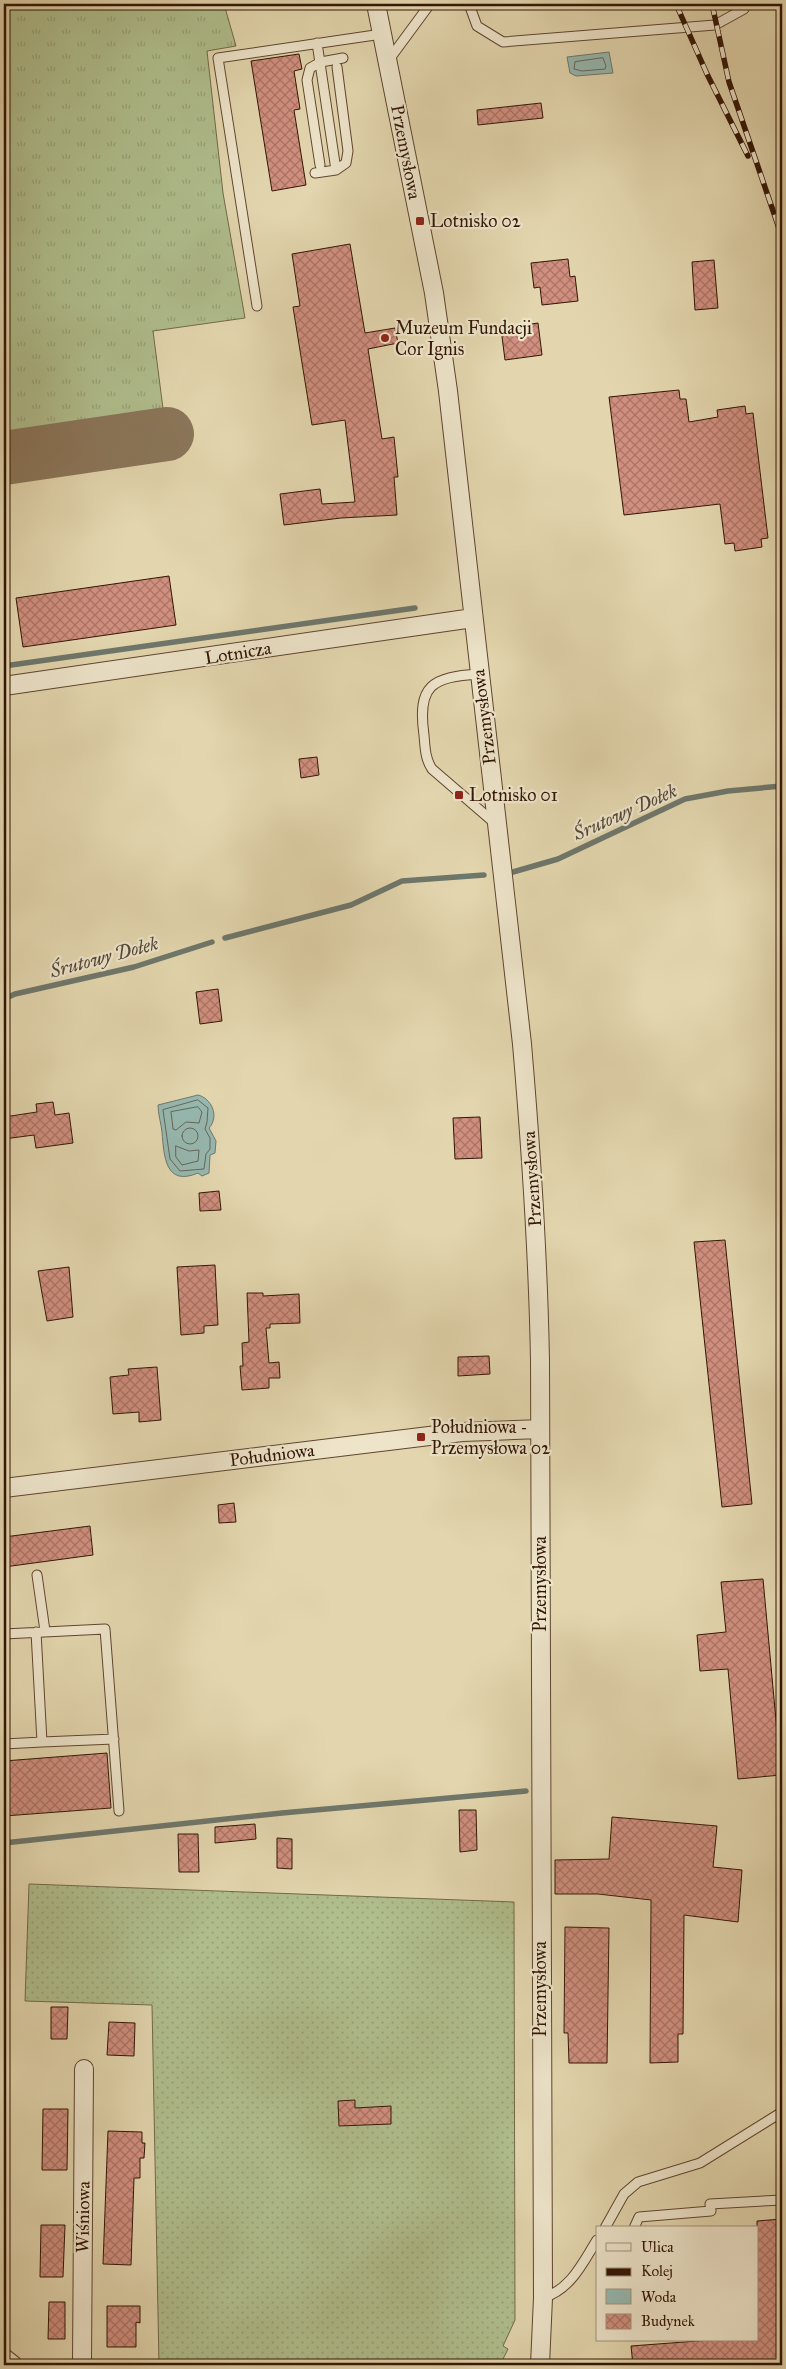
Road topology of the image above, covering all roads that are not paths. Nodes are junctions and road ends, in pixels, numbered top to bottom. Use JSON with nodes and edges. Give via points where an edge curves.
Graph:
{"nodes":[{"id":1,"x":376,"y":4,"type":"edge"},
{"id":2,"x":430,"y":4,"type":"edge"},
{"id":3,"x":469,"y":4,"type":"edge"},
{"id":4,"x":746,"y":4,"type":"edge"},
{"id":5,"x":382,"y":34,"type":"junction"},
{"id":6,"x":317,"y":43,"type":"junction"},
{"id":7,"x":343,"y":58,"type":"dead end"},
{"id":8,"x":321,"y":62,"type":"junction"},
{"id":9,"x":388,"y":62,"type":"junction"},
{"id":10,"x":337,"y":67,"type":"dead end"},
{"id":11,"x":320,"y":165,"type":"dead end"},
{"id":12,"x":336,"y":170,"type":"junction"},
{"id":13,"x":315,"y":173,"type":"dead end"},
{"id":14,"x":257,"y":306,"type":"dead end"},
{"id":15,"x":473,"y":618,"type":"junction"},
{"id":16,"x":479,"y":674,"type":"junction"},
{"id":17,"x":4,"y":686,"type":"edge"},
{"id":18,"x":497,"y":826,"type":"junction"},
{"id":19,"x":540,"y":1430,"type":"junction"},
{"id":20,"x":4,"y":1488,"type":"edge"},
{"id":21,"x":38,"y":1575,"type":"dead end"},
{"id":22,"x":40,"y":1632,"type":"junction"},
{"id":23,"x":4,"y":1634,"type":"edge"},
{"id":24,"x":114,"y":1740,"type":"junction"},
{"id":25,"x":42,"y":1742,"type":"junction"},
{"id":26,"x":4,"y":1744,"type":"edge"},
{"id":27,"x":119,"y":1811,"type":"dead end"},
{"id":28,"x":84,"y":2069,"type":"dead end"},
{"id":29,"x":782,"y":2112,"type":"edge"},
{"id":30,"x":782,"y":2200,"type":"edge"},
{"id":31,"x":608,"y":2226,"type":"edge"},
{"id":32,"x":635,"y":2226,"type":"edge"},
{"id":33,"x":596,"y":2242,"type":"edge"},
{"id":34,"x":543,"y":2298,"type":"junction"},
{"id":35,"x":4,"y":2358,"type":"edge"},
{"id":36,"x":13,"y":2365,"type":"edge"},
{"id":37,"x":82,"y":2365,"type":"edge"},
{"id":38,"x":540,"y":2365,"type":"edge"}],
"edges":[{"from":1,"to":5,"type":"street","name":"Przemysłowa"},
{"from":2,"to":9,"type":"lane"},
{"from":3,"to":4,"type":"lane","via":[[477,26],[503,42],[715,25],[744,9]]},
{"from":5,"to":6,"type":"lane"},
{"from":5,"to":9,"type":"street","name":"Przemysłowa"},
{"from":6,"to":8,"type":"lane"},
{"from":6,"to":14,"type":"lane","via":[[218,58]]},
{"from":7,"to":8,"type":"lane"},
{"from":8,"to":11,"type":"lane","via":[[310,68],[308,80]]},
{"from":8,"to":12,"type":"lane"},
{"from":9,"to":15,"type":"street","name":"Przemysłowa","via":[[435,303],[451,414]]},
{"from":10,"to":12,"type":"lane","via":[[348,151],[346,163]]},
{"from":12,"to":13,"type":"lane"},
{"from":15,"to":16,"type":"street","name":"Przemysłowa"},
{"from":15,"to":17,"type":"street","name":"Lotnicza"},
{"from":16,"to":18,"type":"street","name":"Przemysłowa"},
{"from":16,"to":18,"type":"lane","via":[[447,678],[432,685],[422,702],[422,719],[427,758],[432,769]]},
{"from":18,"to":19,"type":"street","name":"Przemysłowa","via":[[531,1149],[538,1267]]},
{"from":19,"to":20,"type":"street","name":"Południowa","via":[[462,1432]]},
{"from":19,"to":34,"type":"street","name":"Przemysłowa"},
{"from":21,"to":22,"type":"lane"},
{"from":22,"to":23,"type":"lane"},
{"from":22,"to":24,"type":"lane","via":[[105,1630]]},
{"from":22,"to":25,"type":"lane"},
{"from":24,"to":25,"type":"lane"},
{"from":24,"to":27,"type":"lane"},
{"from":25,"to":26,"type":"lane"},
{"from":28,"to":37,"type":"street","name":"Wiśniowa"},
{"from":29,"to":31,"type":"lane","via":[[700,2163],[638,2182],[624,2194]]},
{"from":30,"to":32,"type":"lane","via":[[710,2204],[711,2211],[639,2217]]},
{"from":33,"to":34,"type":"lane","via":[[573,2279],[554,2295]]},
{"from":34,"to":38,"type":"street","name":"Przemysłowa"},
{"from":35,"to":36,"type":"street"}]}
